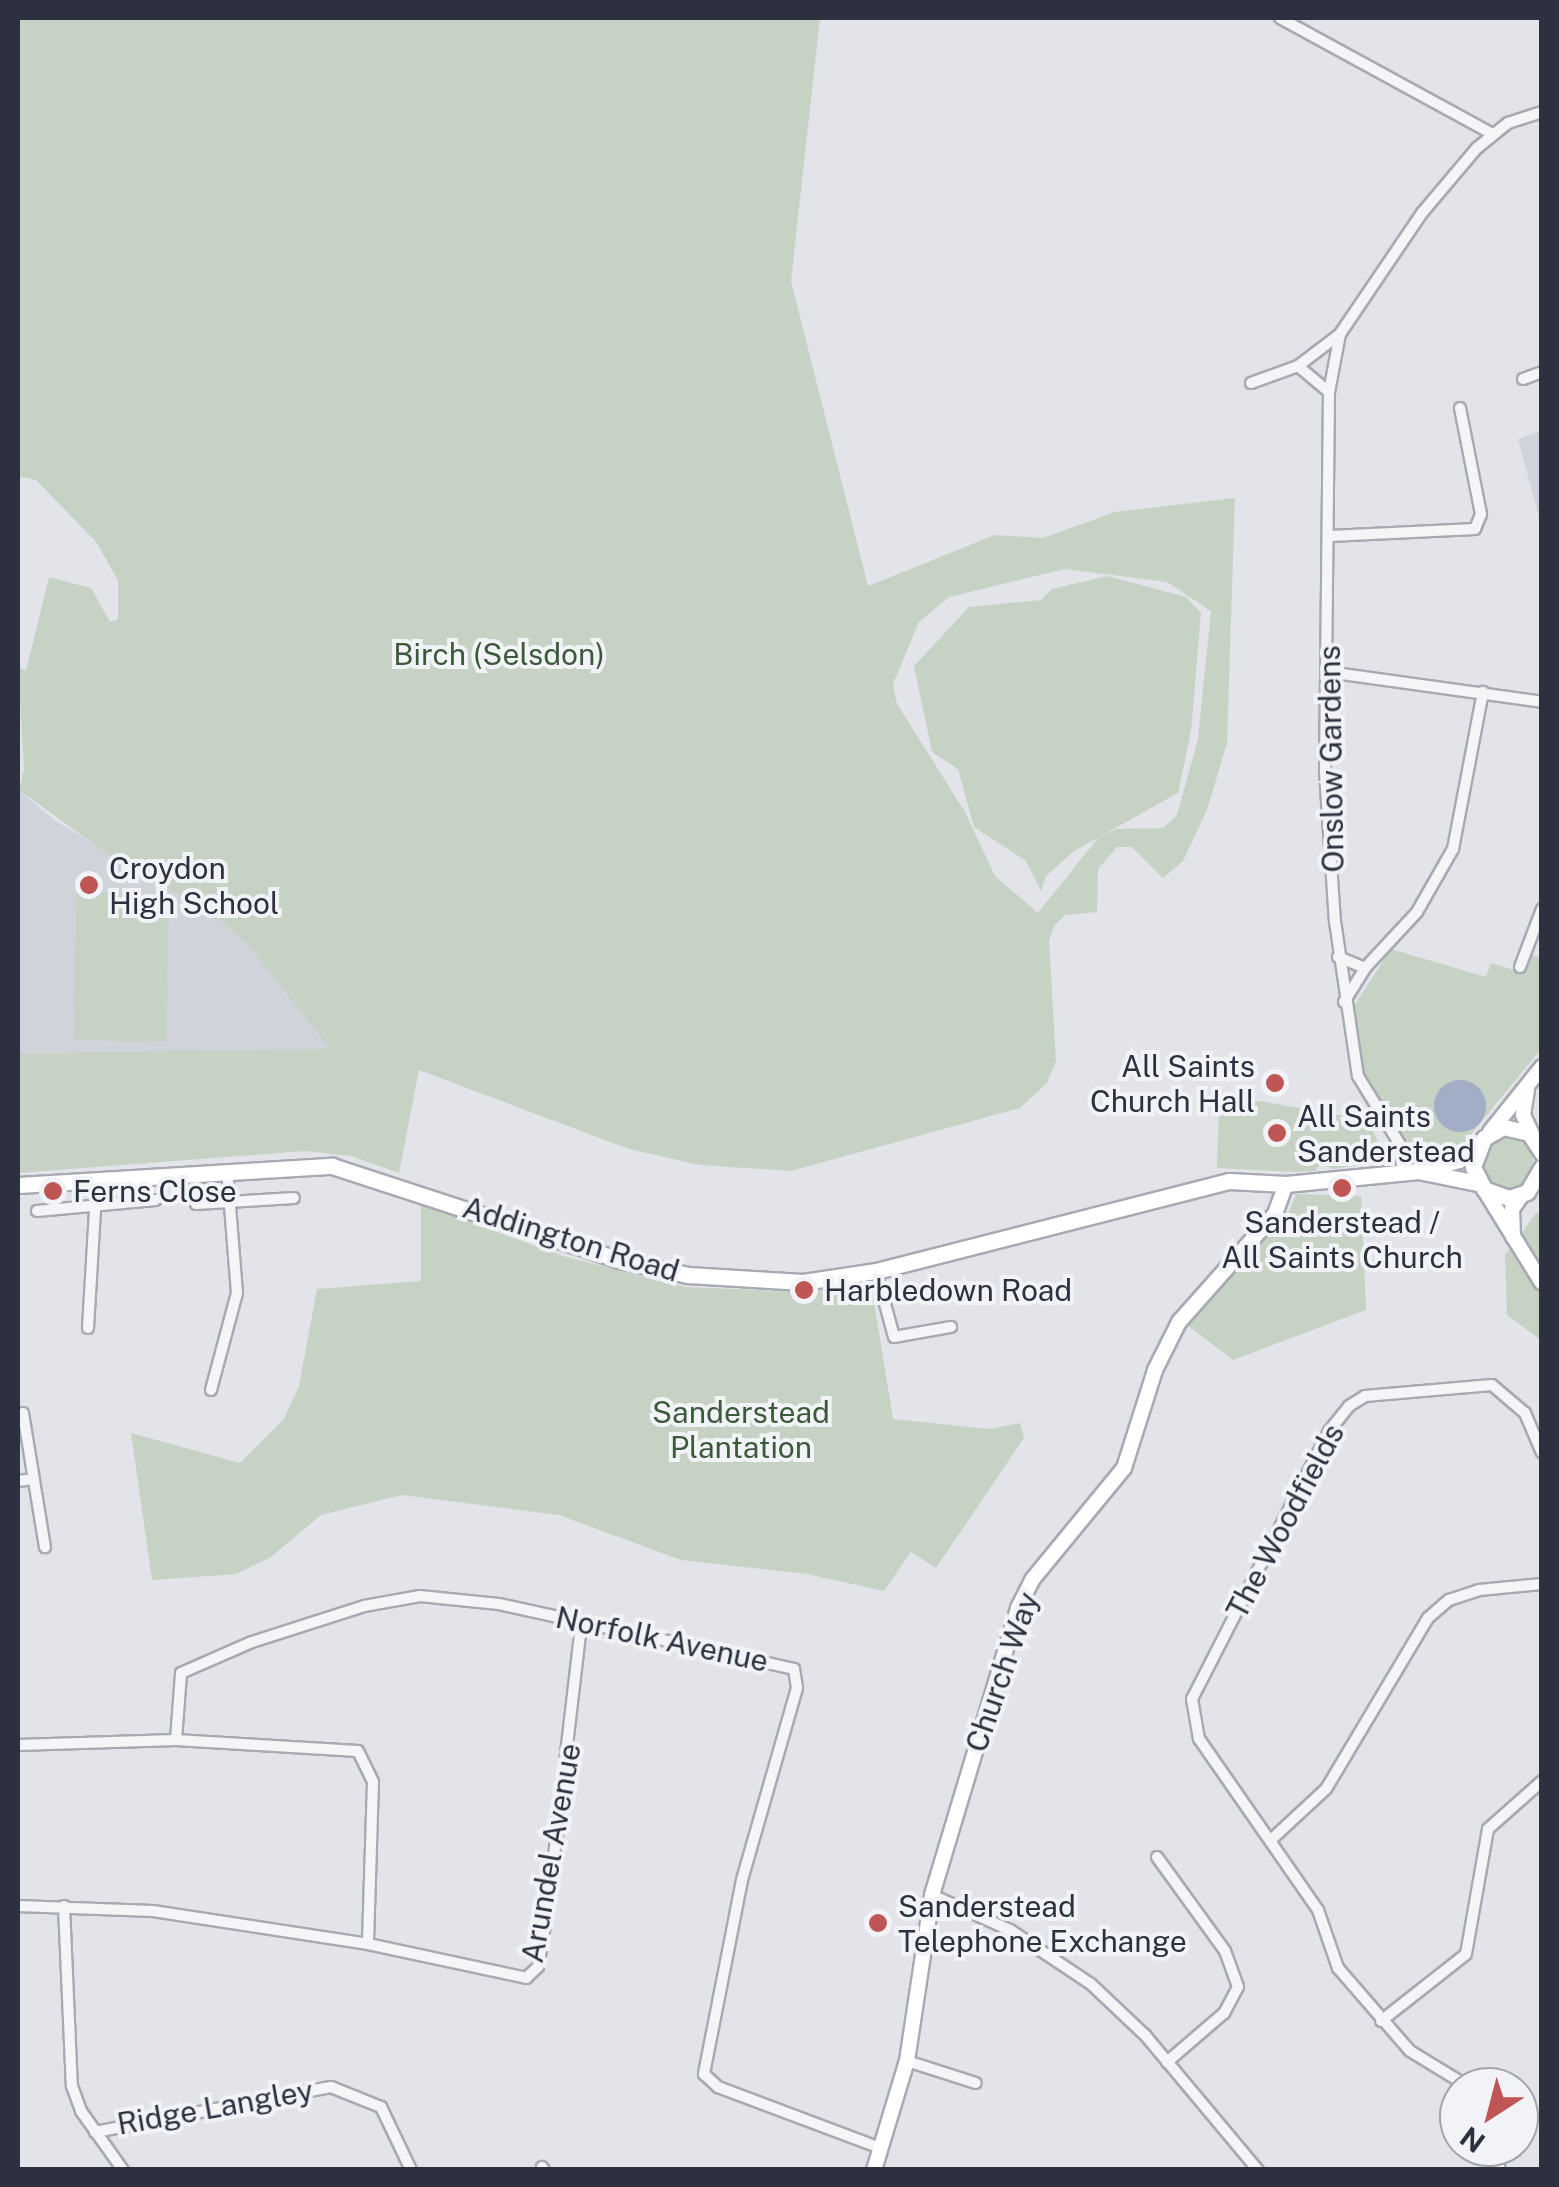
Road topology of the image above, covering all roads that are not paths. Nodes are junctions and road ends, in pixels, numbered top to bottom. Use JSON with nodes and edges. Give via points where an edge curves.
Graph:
{"nodes":[{"id":1,"x":1280,"y":18,"type":"edge"},
{"id":2,"x":1542,"y":112,"type":"edge"},
{"id":3,"x":1491,"y":134,"type":"junction"},
{"id":4,"x":1340,"y":334,"type":"junction"},
{"id":5,"x":1298,"y":366,"type":"junction"},
{"id":6,"x":1542,"y":372,"type":"edge"},
{"id":7,"x":1523,"y":379,"type":"dead end"},
{"id":8,"x":1251,"y":383,"type":"dead end"},
{"id":9,"x":1328,"y":392,"type":"junction"},
{"id":10,"x":1460,"y":408,"type":"dead end"},
{"id":11,"x":1330,"y":536,"type":"junction"},
{"id":12,"x":1327,"y":672,"type":"junction"},
{"id":13,"x":1483,"y":692,"type":"junction"},
{"id":14,"x":1542,"y":702,"type":"edge"},
{"id":15,"x":1542,"y":908,"type":"edge"},
{"id":16,"x":1338,"y":957,"type":"junction"},
{"id":17,"x":1520,"y":967,"type":"dead end"},
{"id":18,"x":1365,"y":968,"type":"junction"},
{"id":19,"x":1344,"y":1003,"type":"junction"},
{"id":20,"x":1542,"y":1067,"type":"edge"},
{"id":21,"x":1529,"y":1084,"type":"junction"},
{"id":22,"x":1487,"y":1135,"type":"junction"},
{"id":23,"x":1539,"y":1146,"type":"edge"},
{"id":24,"x":1542,"y":1167,"type":"edge"},
{"id":25,"x":227,"y":1168,"type":"junction"},
{"id":26,"x":1411,"y":1171,"type":"junction"},
{"id":27,"x":97,"y":1178,"type":"junction"},
{"id":28,"x":1286,"y":1184,"type":"junction"},
{"id":29,"x":18,"y":1185,"type":"edge"},
{"id":30,"x":1480,"y":1186,"type":"junction"},
{"id":31,"x":1530,"y":1191,"type":"edge"},
{"id":32,"x":294,"y":1198,"type":"dead end"},
{"id":33,"x":156,"y":1200,"type":"dead end"},
{"id":34,"x":232,"y":1200,"type":"junction"},
{"id":35,"x":97,"y":1204,"type":"junction"},
{"id":36,"x":196,"y":1204,"type":"dead end"},
{"id":37,"x":37,"y":1212,"type":"dead end"},
{"id":38,"x":1514,"y":1245,"type":"junction"},
{"id":39,"x":876,"y":1270,"type":"junction"},
{"id":40,"x":1542,"y":1283,"type":"edge"},
{"id":41,"x":951,"y":1327,"type":"dead end"},
{"id":42,"x":88,"y":1328,"type":"dead end"},
{"id":43,"x":211,"y":1390,"type":"dead end"},
{"id":44,"x":22,"y":1413,"type":"dead end"},
{"id":45,"x":1542,"y":1453,"type":"edge"},
{"id":46,"x":34,"y":1479,"type":"junction"},
{"id":47,"x":18,"y":1481,"type":"edge"},
{"id":48,"x":45,"y":1548,"type":"dead end"},
{"id":49,"x":1542,"y":1584,"type":"edge"},
{"id":50,"x":582,"y":1624,"type":"junction"},
{"id":51,"x":176,"y":1740,"type":"junction"},
{"id":52,"x":18,"y":1744,"type":"edge"},
{"id":53,"x":1542,"y":1781,"type":"edge"},
{"id":54,"x":1273,"y":1838,"type":"junction"},
{"id":55,"x":1158,"y":1856,"type":"dead end"},
{"id":56,"x":932,"y":1895,"type":"junction"},
{"id":57,"x":18,"y":1906,"type":"edge"},
{"id":58,"x":64,"y":1906,"type":"junction"},
{"id":59,"x":368,"y":1944,"type":"junction"},
{"id":60,"x":1381,"y":2021,"type":"junction"},
{"id":61,"x":907,"y":2061,"type":"junction"},
{"id":62,"x":1167,"y":2062,"type":"junction"},
{"id":63,"x":1439,"y":2068,"type":"edge"},
{"id":64,"x":976,"y":2084,"type":"dead end"},
{"id":65,"x":95,"y":2132,"type":"junction"},
{"id":66,"x":880,"y":2148,"type":"junction"},
{"id":67,"x":124,"y":2170,"type":"edge"},
{"id":68,"x":412,"y":2170,"type":"edge"},
{"id":69,"x":874,"y":2170,"type":"edge"},
{"id":70,"x":1258,"y":2170,"type":"edge"}],
"edges":[{"from":1,"to":3,"type":"street"},
{"from":2,"to":3,"type":"street"},
{"from":3,"to":4,"type":"street","via":[[1422,213]]},
{"from":4,"to":5,"type":"street"},
{"from":4,"to":9,"type":"street","name":"Onslow Gardens"},
{"from":5,"to":8,"type":"street"},
{"from":5,"to":9,"type":"street"},
{"from":6,"to":7,"type":"street"},
{"from":9,"to":11,"type":"street","name":"Onslow Gardens"},
{"from":10,"to":11,"type":"street","via":[[1481,514],[1474,529]]},
{"from":11,"to":12,"type":"street","name":"Onslow Gardens"},
{"from":12,"to":13,"type":"street"},
{"from":12,"to":16,"type":"street","name":"Onslow Gardens"},
{"from":13,"to":14,"type":"street"},
{"from":13,"to":18,"type":"street","via":[[1454,849],[1417,912]]},
{"from":15,"to":17,"type":"street"},
{"from":16,"to":18,"type":"street"},
{"from":16,"to":19,"type":"street","name":"Onslow Gardens"},
{"from":18,"to":19,"type":"street"},
{"from":19,"to":26,"type":"street","name":"Onslow Gardens","via":[[1358,1076]]},
{"from":20,"to":21,"type":"street"},
{"from":21,"to":22,"type":"street"},
{"from":21,"to":23,"type":"street","via":[[1522,1110]]},
{"from":22,"to":23,"type":"main road","via":[[1511,1127]]},
{"from":22,"to":26,"type":"main road","via":[[1454,1162]]},
{"from":22,"to":30,"type":"main road","via":[[1474,1161]]},
{"from":24,"to":31,"type":"main road"},
{"from":25,"to":27,"type":"main road","name":"Addington Road"},
{"from":25,"to":34,"type":"street"},
{"from":25,"to":39,"type":"main road","name":"Addington Road","via":[[346,1169],[565,1244],[688,1275],[803,1282]]},
{"from":26,"to":28,"type":"main road","name":"Addington Road"},
{"from":26,"to":30,"type":"main road"},
{"from":27,"to":29,"type":"main road","name":"Addington Road"},
{"from":27,"to":35,"type":"street"},
{"from":28,"to":39,"type":"main road","name":"Addington Road","via":[[1229,1180],[1179,1190]]},
{"from":28,"to":56,"type":"street","name":"Church Way","via":[[1282,1205],[1179,1322],[1154,1370],[1124,1468],[1032,1580],[1018,1608]]},
{"from":30,"to":31,"type":"main road","via":[[1504,1198]]},
{"from":30,"to":38,"type":"street"},
{"from":31,"to":38,"type":"street","via":[[1512,1209]]},
{"from":32,"to":34,"type":"street"},
{"from":33,"to":35,"type":"street"},
{"from":34,"to":36,"type":"street"},
{"from":34,"to":43,"type":"street","via":[[237,1293]]},
{"from":35,"to":37,"type":"street"},
{"from":35,"to":42,"type":"street"},
{"from":38,"to":40,"type":"street"},
{"from":39,"to":41,"type":"street","via":[[894,1336]]},
{"from":44,"to":46,"type":"street"},
{"from":45,"to":54,"type":"street","name":"The Woodfields","via":[[1525,1413],[1492,1385],[1476,1382],[1365,1396],[1338,1417],[1192,1699],[1199,1738]]},
{"from":46,"to":47,"type":"street"},
{"from":46,"to":48,"type":"street"},
{"from":49,"to":54,"type":"street","via":[[1480,1590],[1449,1600],[1428,1618],[1326,1789]]},
{"from":50,"to":51,"type":"street","name":"Norfolk Avenue","via":[[454,1596],[364,1606],[181,1673]]},
{"from":50,"to":59,"type":"street","name":"Arundel Avenue","via":[[566,1788],[533,1974],[517,1978]]},
{"from":50,"to":66,"type":"street","name":"Norfolk Avenue","via":[[787,1665],[799,1676],[742,1880],[704,2074],[718,2087]]},
{"from":51,"to":52,"type":"street"},
{"from":51,"to":59,"type":"street","via":[[363,1754],[374,1782]]},
{"from":53,"to":60,"type":"street","via":[[1488,1828],[1466,1954]]},
{"from":54,"to":60,"type":"street","name":"The Woodfields","via":[[1318,1910],[1338,1968]]},
{"from":55,"to":62,"type":"street","via":[[1225,1951],[1238,1987],[1224,2013]]},
{"from":56,"to":61,"type":"street","name":"Church Way"},
{"from":56,"to":62,"type":"street","via":[[1061,1961],[1120,2009]]},
{"from":57,"to":58,"type":"street"},
{"from":58,"to":59,"type":"street","via":[[231,1920]]},
{"from":58,"to":65,"type":"street","name":"Ridge Langley","via":[[72,2086]]},
{"from":60,"to":63,"type":"street","name":"The Woodfields"},
{"from":61,"to":64,"type":"street"},
{"from":61,"to":66,"type":"street","name":"Church Way"},
{"from":62,"to":70,"type":"street"},
{"from":65,"to":67,"type":"street","name":"Ridge Langley"},
{"from":65,"to":68,"type":"street","name":"Ridge Langley","via":[[332,2086],[381,2107]]},
{"from":66,"to":69,"type":"street","name":"Church Way"}]}
